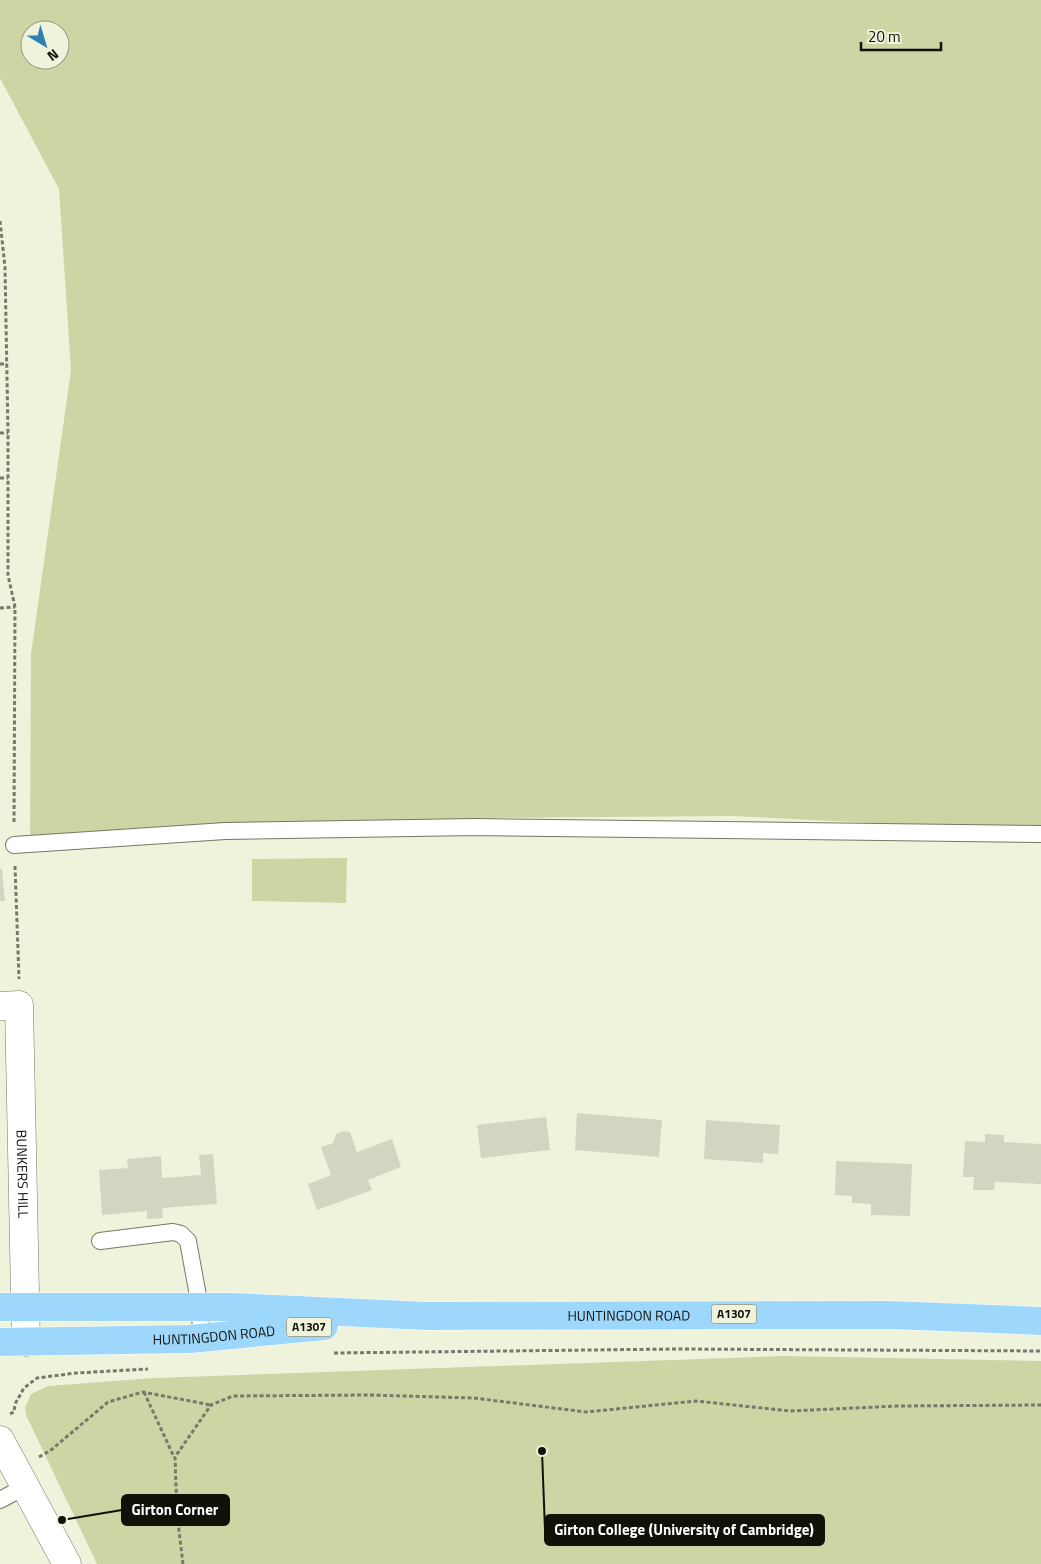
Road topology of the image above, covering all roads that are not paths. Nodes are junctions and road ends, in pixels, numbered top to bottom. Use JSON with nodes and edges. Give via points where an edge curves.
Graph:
{"nodes":[{"id":1,"x":1041,"y":834,"type":"edge"},
{"id":2,"x":14,"y":848,"type":"road end"},
{"id":3,"x":9,"y":1005,"type":"edge"},
{"id":4,"x":100,"y":1241,"type":"dead end"},
{"id":5,"x":13,"y":1307,"type":"edge"},
{"id":6,"x":200,"y":1307,"type":"junction"},
{"id":7,"x":427,"y":1316,"type":"junction"},
{"id":8,"x":1041,"y":1321,"type":"edge"},
{"id":9,"x":201,"y":1337,"type":"junction"},
{"id":10,"x":13,"y":1342,"type":"edge"},
{"id":11,"x":3,"y":1428,"type":"edge"},
{"id":12,"x":21,"y":1478,"type":"junction"},
{"id":13,"x":0,"y":1500,"type":"edge"},
{"id":14,"x":67,"y":1564,"type":"edge"}],
"edges":[{"from":1,"to":2,"type":"lane","via":[[475,827],[225,830]]},
{"from":3,"to":5,"type":"street","name":"BUNKERS HILL"},
{"from":4,"to":6,"type":"lane","via":[[173,1232],[181,1234],[188,1241]]},
{"from":5,"to":6,"type":"main road","name":"HUNTINGDON ROAD","number":"A1307"},
{"from":5,"to":10,"type":"street","name":"BUNKERS HILL"},
{"from":6,"to":7,"type":"main road","name":"HUNTINGDON ROAD","number":"A1307"},
{"from":6,"to":9,"type":"lane"},
{"from":7,"to":8,"type":"main road","name":"HUNTINGDON ROAD","number":"A1307","via":[[881,1315]]},
{"from":7,"to":9,"type":"main road","name":"HUNTINGDON ROAD","number":"A1307"},
{"from":9,"to":10,"type":"main road","name":"HUNTINGDON ROAD","number":"A1307"},
{"from":11,"to":12,"type":"street"},
{"from":12,"to":13,"type":"lane"},
{"from":12,"to":14,"type":"street"}]}
